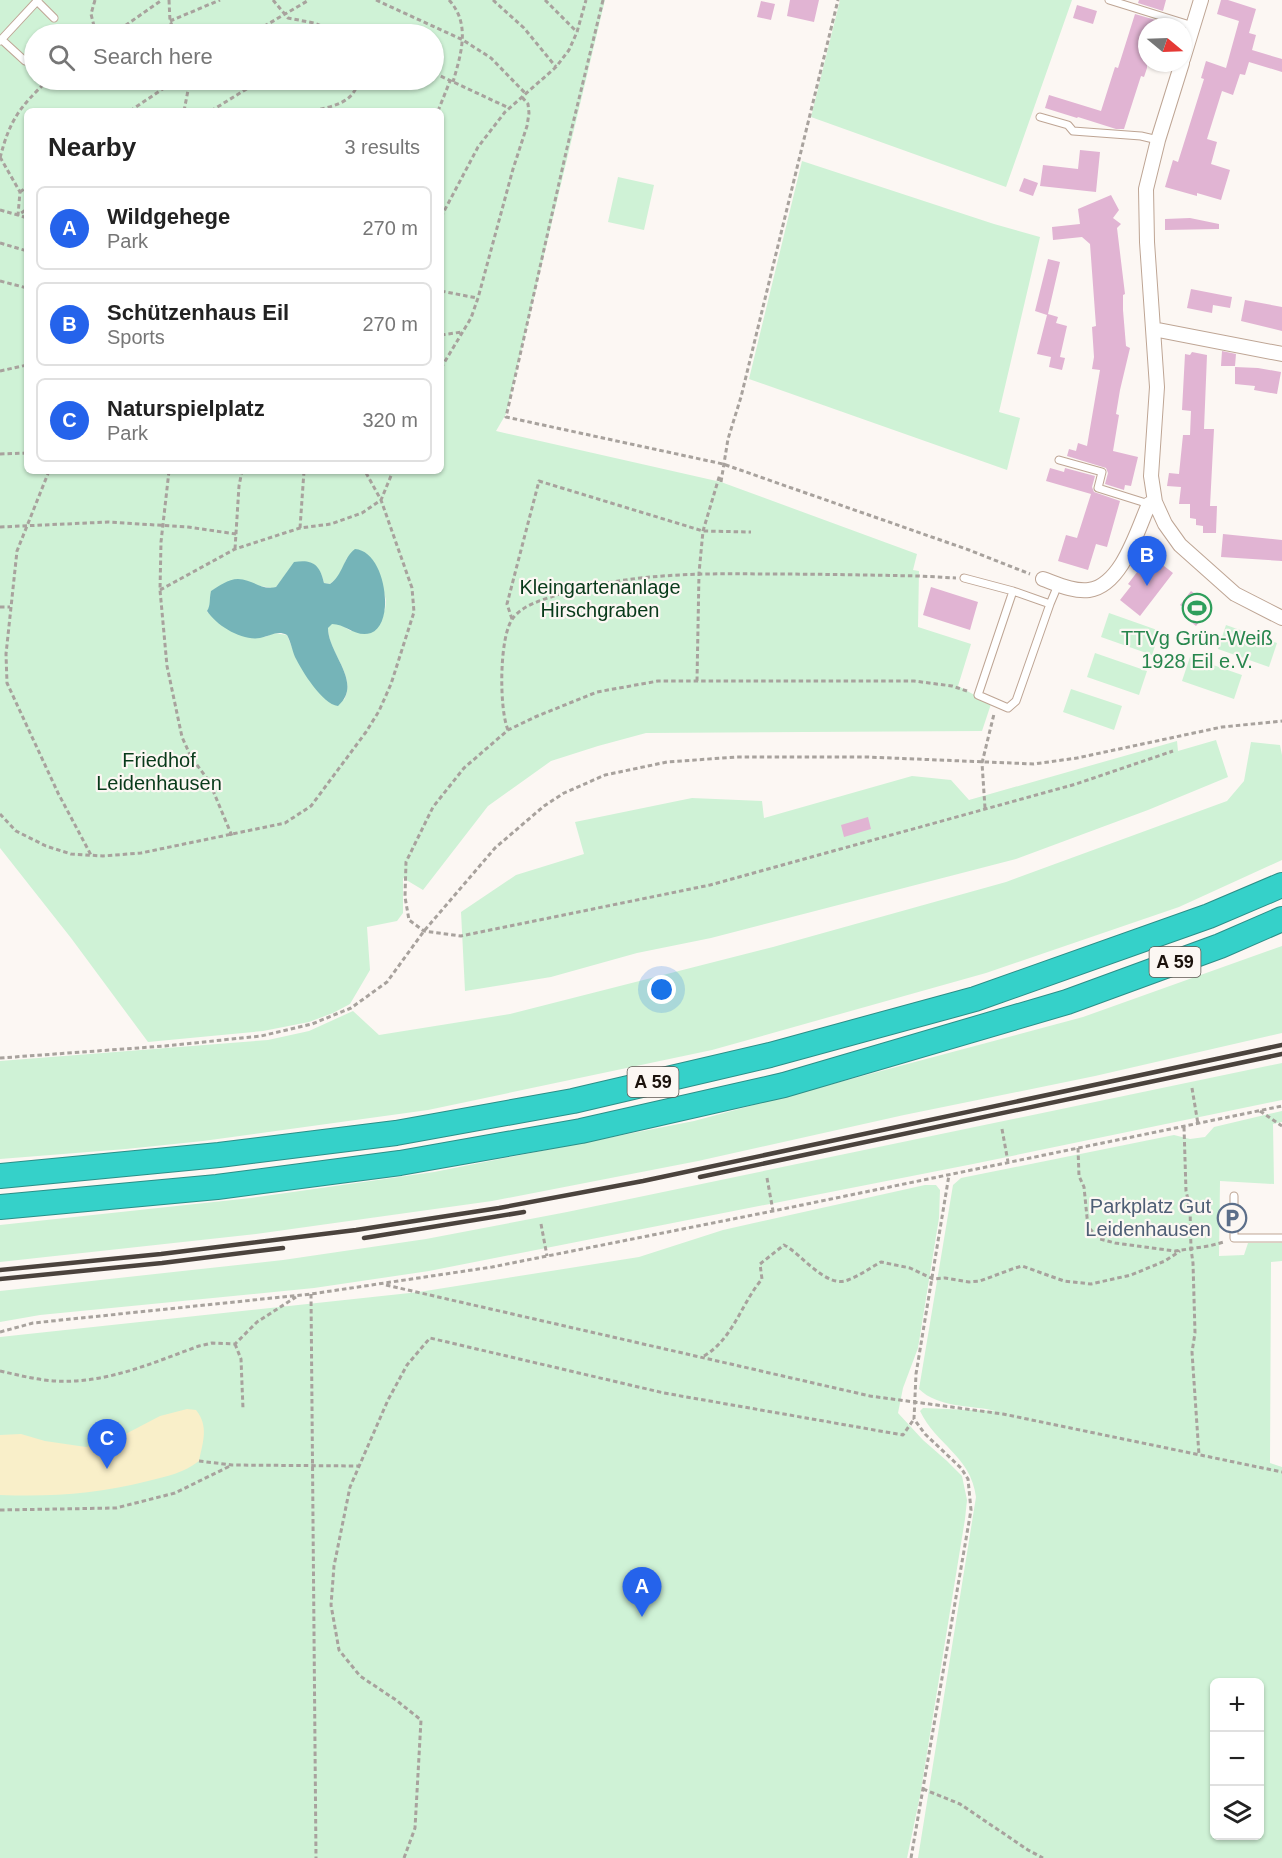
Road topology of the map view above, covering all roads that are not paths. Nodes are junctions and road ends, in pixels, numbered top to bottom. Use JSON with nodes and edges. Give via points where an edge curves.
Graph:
{"nodes":[{"id":1,"x":38,"y":0,"type":"edge"},
{"id":2,"x":1109,"y":0,"type":"edge"},
{"id":3,"x":1201,"y":0,"type":"edge"},
{"id":4,"x":54,"y":18,"type":"dead end"},
{"id":5,"x":1193,"y":26,"type":"junction"},
{"id":6,"x":1192,"y":29,"type":"edge"},
{"id":7,"x":1,"y":40,"type":"edge"},
{"id":8,"x":24,"y":61,"type":"edge"},
{"id":9,"x":1179,"y":72,"type":"edge"},
{"id":10,"x":1040,"y":117,"type":"dead end"},
{"id":11,"x":1158,"y":140,"type":"junction"},
{"id":12,"x":1153,"y":329,"type":"junction"},
{"id":13,"x":1282,"y":354,"type":"edge"},
{"id":14,"x":1059,"y":460,"type":"dead end"},
{"id":15,"x":1152,"y":503,"type":"junction"},
{"id":16,"x":964,"y":578,"type":"road end"},
{"id":17,"x":1043,"y":579,"type":"road end"},
{"id":18,"x":1058,"y":585,"type":"junction"},
{"id":19,"x":1013,"y":591,"type":"junction"},
{"id":20,"x":1050,"y":604,"type":"junction"},
{"id":21,"x":1282,"y":618,"type":"edge"},
{"id":22,"x":1282,"y":885,"type":"edge"},
{"id":23,"x":1282,"y":920,"type":"edge"},
{"id":24,"x":0,"y":1176,"type":"edge"},
{"id":25,"x":1234,"y":1196,"type":"dead end"},
{"id":26,"x":0,"y":1207,"type":"edge"},
{"id":27,"x":1282,"y":1238,"type":"edge"}],
"edges":[{"from":1,"to":4,"type":"lane"},
{"from":1,"to":7,"type":"lane"},
{"from":2,"to":5,"type":"lane"},
{"from":3,"to":5,"type":"street"},
{"from":5,"to":6,"type":"street"},
{"from":7,"to":8,"type":"lane"},
{"from":9,"to":11,"type":"street"},
{"from":10,"to":11,"type":"lane","via":[[1068,125],[1073,131]]},
{"from":11,"to":12,"type":"street","via":[[1146,189]]},
{"from":12,"to":13,"type":"street"},
{"from":12,"to":15,"type":"street","via":[[1157,387]]},
{"from":14,"to":15,"type":"lane","via":[[1101,472],[1098,488]]},
{"from":15,"to":18,"type":"street","via":[[1124,561],[1103,586],[1088,590]]},
{"from":15,"to":21,"type":"street","via":[[1180,545],[1235,594]]},
{"from":16,"to":19,"type":"lane"},
{"from":17,"to":18,"type":"street"},
{"from":18,"to":20,"type":"lane"},
{"from":19,"to":20,"type":"lane"},
{"from":19,"to":20,"type":"lane","via":[[978,695],[1008,708],[1016,701]]},
{"from":22,"to":24,"type":"highway","number":"A 59","via":[[1209,916],[975,999],[771,1055],[573,1101],[396,1133]]},
{"from":23,"to":26,"type":"highway","number":"A 59","via":[[1067,1002],[784,1084],[581,1131],[377,1166],[217,1187]]},
{"from":25,"to":27,"type":"lane","via":[[1234,1238]]}]}
